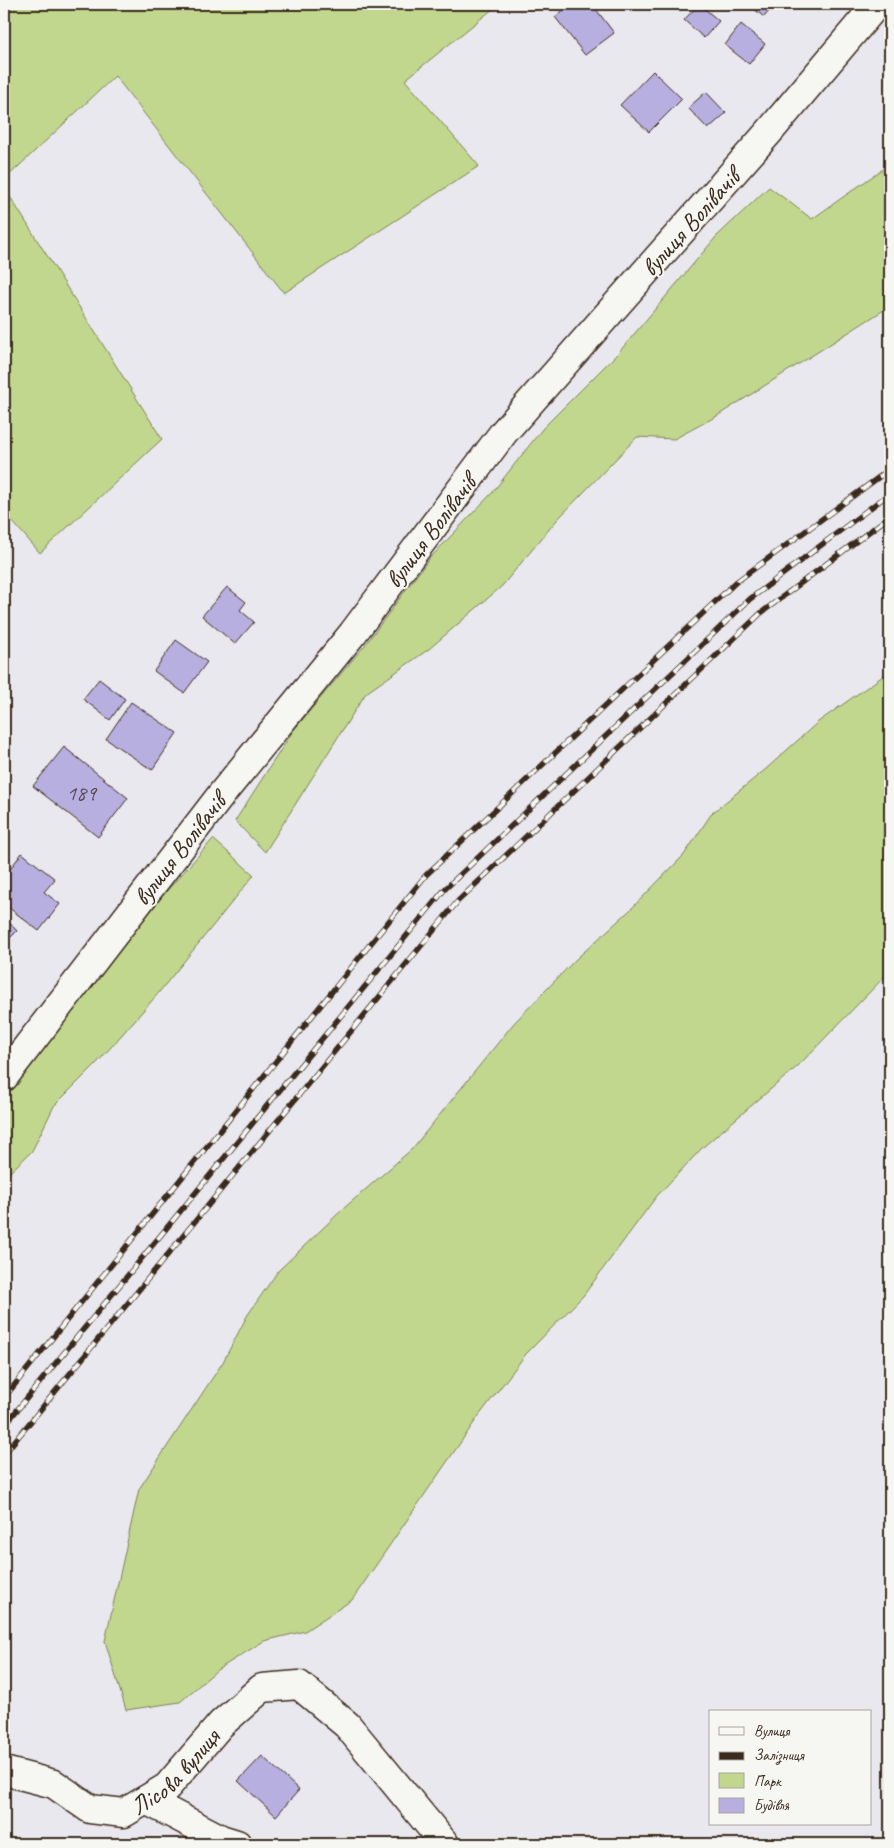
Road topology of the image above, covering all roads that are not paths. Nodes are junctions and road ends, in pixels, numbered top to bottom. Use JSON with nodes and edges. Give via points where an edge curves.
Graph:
{"nodes":[{"id":1,"x":877,"y":4,"type":"edge"},
{"id":2,"x":4,"y":1077,"type":"edge"},
{"id":3,"x":4,"y":1771,"type":"edge"},
{"id":4,"x":146,"y":1800,"type":"junction"},
{"id":5,"x":237,"y":1844,"type":"edge"},
{"id":6,"x":444,"y":1844,"type":"edge"}],
"edges":[{"from":1,"to":2,"type":"street","name":"вулиця Волівачів","via":[[770,132],[504,432],[353,633],[225,790]]},
{"from":3,"to":4,"type":"street","name":"Лісова вулиця","via":[[54,1784],[90,1809],[124,1813]]},
{"from":4,"to":5,"type":"street"},
{"from":4,"to":6,"type":"street","name":"Лісова вулиця","via":[[167,1787],[221,1724],[262,1688],[299,1685],[348,1725]]}]}
